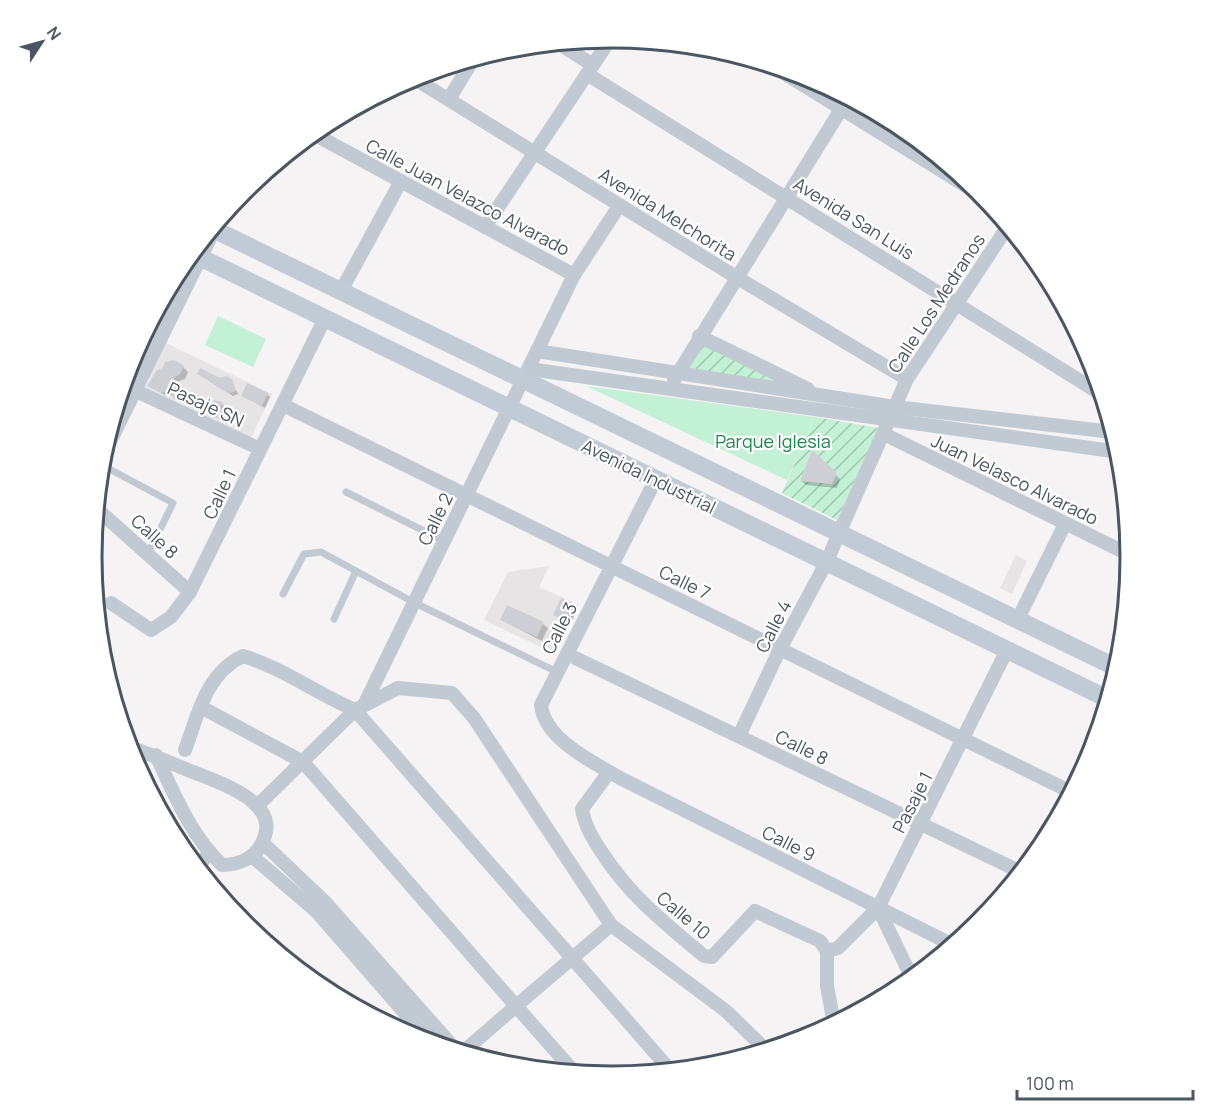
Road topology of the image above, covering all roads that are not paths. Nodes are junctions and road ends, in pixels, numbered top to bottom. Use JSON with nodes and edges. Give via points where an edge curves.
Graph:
{"nodes":[{"id":1,"x":604,"y":48,"type":"edge"},
{"id":2,"x":566,"y":50,"type":"edge"},
{"id":3,"x":468,"y":69,"type":"edge"},
{"id":4,"x":590,"y":70,"type":"junction"},
{"id":5,"x":424,"y":84,"type":"edge"},
{"id":6,"x":449,"y":99,"type":"junction"},
{"id":7,"x":844,"y":104,"type":"edge"},
{"id":8,"x":861,"y":114,"type":"edge"},
{"id":9,"x":322,"y":138,"type":"edge"},
{"id":10,"x":534,"y":153,"type":"junction"},
{"id":11,"x":925,"y":157,"type":"edge"},
{"id":12,"x":401,"y":181,"type":"junction"},
{"id":13,"x":789,"y":198,"type":"junction"},
{"id":14,"x":619,"y":206,"type":"junction"},
{"id":15,"x":485,"y":226,"type":"junction"},
{"id":16,"x":1003,"y":233,"type":"edge"},
{"id":17,"x":213,"y":240,"type":"edge"},
{"id":18,"x":212,"y":241,"type":"edge"},
{"id":19,"x":196,"y":262,"type":"edge"},
{"id":20,"x":574,"y":275,"type":"junction"},
{"id":21,"x":736,"y":277,"type":"junction"},
{"id":22,"x":341,"y":291,"type":"junction"},
{"id":23,"x":957,"y":303,"type":"junction"},
{"id":24,"x":325,"y":318,"type":"junction"},
{"id":25,"x":699,"y":336,"type":"junction"},
{"id":26,"x":537,"y":351,"type":"junction"},
{"id":27,"x":678,"y":373,"type":"junction"},
{"id":28,"x":526,"y":374,"type":"junction"},
{"id":29,"x":907,"y":379,"type":"junction"},
{"id":30,"x":1090,"y":387,"type":"edge"},
{"id":31,"x":669,"y":389,"type":"junction"},
{"id":32,"x":136,"y":391,"type":"junction"},
{"id":33,"x":823,"y":396,"type":"junction"},
{"id":34,"x":283,"y":405,"type":"junction"},
{"id":35,"x":895,"y":407,"type":"junction"},
{"id":36,"x":509,"y":408,"type":"junction"},
{"id":37,"x":1030,"y":422,"type":"junction"},
{"id":38,"x":119,"y":425,"type":"edge"},
{"id":39,"x":886,"y":428,"type":"junction"},
{"id":40,"x":1103,"y":431,"type":"edge"},
{"id":41,"x":1028,"y":439,"type":"junction"},
{"id":42,"x":260,"y":449,"type":"junction"},
{"id":43,"x":1108,"y":450,"type":"edge"},
{"id":44,"x":109,"y":468,"type":"edge"},
{"id":45,"x":656,"y":479,"type":"junction"},
{"id":46,"x":346,"y":492,"type":"dead end"},
{"id":47,"x":467,"y":495,"type":"junction"},
{"id":48,"x":104,"y":514,"type":"edge"},
{"id":49,"x":1065,"y":524,"type":"junction"},
{"id":50,"x":840,"y":533,"type":"junction"},
{"id":51,"x":444,"y":541,"type":"junction"},
{"id":52,"x":1120,"y":550,"type":"edge"},
{"id":53,"x":148,"y":554,"type":"junction"},
{"id":54,"x":826,"y":562,"type":"junction"},
{"id":55,"x":611,"y":566,"type":"junction"},
{"id":56,"x":356,"y":571,"type":"junction"},
{"id":57,"x":190,"y":592,"type":"junction"},
{"id":58,"x":283,"y":594,"type":"dead end"},
{"id":59,"x":111,"y":603,"type":"dead end"},
{"id":60,"x":415,"y":603,"type":"junction"},
{"id":61,"x":334,"y":619,"type":"dead end"},
{"id":62,"x":1018,"y":619,"type":"junction"},
{"id":63,"x":780,"y":649,"type":"junction"},
{"id":64,"x":1007,"y":650,"type":"junction"},
{"id":65,"x":567,"y":654,"type":"junction"},
{"id":66,"x":1108,"y":664,"type":"edge"},
{"id":67,"x":557,"y":672,"type":"junction"},
{"id":68,"x":1100,"y":695,"type":"edge"},
{"id":69,"x":201,"y":707,"type":"junction"},
{"id":70,"x":360,"y":708,"type":"junction"},
{"id":71,"x":739,"y":736,"type":"junction"},
{"id":72,"x":963,"y":739,"type":"junction"},
{"id":73,"x":139,"y":750,"type":"edge"},
{"id":74,"x":185,"y":750,"type":"dead end"},
{"id":75,"x":156,"y":755,"type":"junction"},
{"id":76,"x":303,"y":762,"type":"junction"},
{"id":77,"x":188,"y":770,"type":"junction"},
{"id":78,"x":609,"y":772,"type":"junction"},
{"id":79,"x":170,"y":786,"type":"junction"},
{"id":80,"x":1064,"y":788,"type":"edge"},
{"id":81,"x":257,"y":806,"type":"junction"},
{"id":82,"x":922,"y":824,"type":"junction"},
{"id":83,"x":263,"y":843,"type":"junction"},
{"id":84,"x":209,"y":853,"type":"junction"},
{"id":85,"x":252,"y":856,"type":"junction"},
{"id":86,"x":203,"y":861,"type":"edge"},
{"id":87,"x":1013,"y":868,"type":"edge"},
{"id":88,"x":878,"y":908,"type":"junction"},
{"id":89,"x":611,"y":925,"type":"junction"},
{"id":90,"x":945,"y":941,"type":"edge"},
{"id":91,"x":827,"y":951,"type":"junction"},
{"id":92,"x":573,"y":958,"type":"junction"},
{"id":93,"x":908,"y":970,"type":"edge"},
{"id":94,"x":516,"y":1006,"type":"junction"},
{"id":95,"x":832,"y":1015,"type":"edge"},
{"id":96,"x":418,"y":1028,"type":"edge"},
{"id":97,"x":444,"y":1038,"type":"edge"},
{"id":98,"x":757,"y":1044,"type":"edge"},
{"id":99,"x":470,"y":1046,"type":"edge"},
{"id":100,"x":664,"y":1063,"type":"edge"},
{"id":101,"x":567,"y":1064,"type":"edge"}],
"edges":[{"from":1,"to":4,"type":"street"},
{"from":2,"to":4,"type":"street","name":"Avenida San Luis"},
{"from":3,"to":6,"type":"street"},
{"from":4,"to":10,"type":"street"},
{"from":4,"to":13,"type":"street","name":"Avenida San Luis"},
{"from":5,"to":6,"type":"street","name":"Avenida Melchorita"},
{"from":6,"to":10,"type":"street","name":"Avenida Melchorita"},
{"from":7,"to":13,"type":"street"},
{"from":8,"to":11,"type":"street"},
{"from":9,"to":12,"type":"street","name":"Calle Juan Velazco Alvarado"},
{"from":10,"to":14,"type":"street","name":"Avenida Melchorita"},
{"from":10,"to":15,"type":"street"},
{"from":12,"to":15,"type":"street","name":"Calle Juan Velazco Alvarado"},
{"from":12,"to":22,"type":"street"},
{"from":13,"to":21,"type":"street"},
{"from":13,"to":23,"type":"street","name":"Avenida San Luis"},
{"from":14,"to":20,"type":"street","name":"Calle 2"},
{"from":14,"to":21,"type":"street","name":"Avenida Melchorita"},
{"from":15,"to":20,"type":"street","name":"Calle Juan Velazco Alvarado"},
{"from":16,"to":23,"type":"street","name":"Calle Los Medranos"},
{"from":17,"to":22,"type":"street","name":"Avenida Industrial"},
{"from":18,"to":24,"type":"street","name":"Avenida Industrial"},
{"from":19,"to":32,"type":"street"},
{"from":20,"to":26,"type":"street","name":"Calle 2"},
{"from":21,"to":25,"type":"street"},
{"from":21,"to":29,"type":"street","name":"Avenida Melchorita"},
{"from":22,"to":28,"type":"street","name":"Avenida Industrial"},
{"from":23,"to":29,"type":"street","name":"Calle Los Medranos"},
{"from":23,"to":30,"type":"street","name":"Avenida San Luis"},
{"from":24,"to":34,"type":"street","name":"Calle 1"},
{"from":24,"to":36,"type":"street","name":"Avenida Industrial"},
{"from":25,"to":27,"type":"street"},
{"from":25,"to":33,"type":"street"},
{"from":26,"to":27,"type":"street"},
{"from":26,"to":28,"type":"street","name":"Calle 2"},
{"from":27,"to":31,"type":"street"},
{"from":27,"to":33,"type":"street"},
{"from":28,"to":31,"type":"street"},
{"from":28,"to":36,"type":"street","name":"Calle 2"},
{"from":28,"to":50,"type":"street","name":"Avenida Industrial"},
{"from":29,"to":35,"type":"street","name":"Calle Los Medranos"},
{"from":31,"to":39,"type":"street"},
{"from":32,"to":38,"type":"street"},
{"from":32,"to":42,"type":"street","name":"Pasaje SN"},
{"from":33,"to":35,"type":"street"},
{"from":34,"to":42,"type":"street","name":"Calle 1"},
{"from":34,"to":47,"type":"street","name":"Calle 7"},
{"from":35,"to":37,"type":"street"},
{"from":35,"to":39,"type":"street","name":"Calle Los Medranos"},
{"from":36,"to":45,"type":"street","name":"Avenida Industrial"},
{"from":36,"to":47,"type":"street","name":"Calle 2"},
{"from":37,"to":40,"type":"street"},
{"from":37,"to":41,"type":"street"},
{"from":39,"to":41,"type":"street"},
{"from":39,"to":49,"type":"street","name":"Juan Velasco Alvarado"},
{"from":39,"to":50,"type":"street","name":"Calle Los Medranos"},
{"from":41,"to":43,"type":"street"},
{"from":42,"to":57,"type":"street","name":"Calle 1"},
{"from":44,"to":53,"type":"lane","via":[[173,503]]},
{"from":45,"to":54,"type":"street","name":"Avenida Industrial"},
{"from":45,"to":55,"type":"street","name":"Calle 3"},
{"from":46,"to":51,"type":"lane"},
{"from":47,"to":51,"type":"street","name":"Calle 2"},
{"from":47,"to":55,"type":"street","name":"Calle 7"},
{"from":48,"to":53,"type":"street","name":"Calle 8"},
{"from":49,"to":52,"type":"street","name":"Juan Velasco Alvarado"},
{"from":49,"to":62,"type":"street"},
{"from":50,"to":54,"type":"street","name":"Calle 4"},
{"from":50,"to":62,"type":"street","name":"Avenida Industrial"},
{"from":51,"to":60,"type":"street","name":"Calle 2"},
{"from":53,"to":57,"type":"street","name":"Calle 8"},
{"from":54,"to":63,"type":"street","name":"Calle 4"},
{"from":54,"to":64,"type":"street","name":"Avenida Industrial"},
{"from":55,"to":63,"type":"street","name":"Calle 7"},
{"from":55,"to":65,"type":"street","name":"Calle 3"},
{"from":56,"to":58,"type":"lane","via":[[321,552],[311,551],[304,554]]},
{"from":56,"to":60,"type":"lane"},
{"from":56,"to":61,"type":"lane"},
{"from":57,"to":59,"type":"street","name":"Calle 1","via":[[171,617],[151,630]]},
{"from":60,"to":67,"type":"lane"},
{"from":60,"to":70,"type":"street","name":"Calle 2"},
{"from":62,"to":66,"type":"street","name":"Avenida Industrial"},
{"from":63,"to":71,"type":"street","name":"Calle 4"},
{"from":63,"to":72,"type":"street","name":"Calle 7"},
{"from":64,"to":68,"type":"street","name":"Avenida Industrial"},
{"from":64,"to":72,"type":"street","name":"Pasaje 1"},
{"from":65,"to":67,"type":"street","name":"Calle 3"},
{"from":65,"to":71,"type":"street","name":"Calle 8"},
{"from":67,"to":78,"type":"street","name":"Calle 3","via":[[541,705],[542,716],[558,736]]},
{"from":69,"to":70,"type":"street","via":[[218,674],[243,656],[278,670],[325,698]]},
{"from":69,"to":74,"type":"street"},
{"from":69,"to":76,"type":"street"},
{"from":70,"to":76,"type":"street"},
{"from":70,"to":89,"type":"street","via":[[398,688],[452,693],[474,718]]},
{"from":70,"to":92,"type":"street"},
{"from":71,"to":82,"type":"street","name":"Calle 8"},
{"from":72,"to":80,"type":"street","name":"Calle 7"},
{"from":72,"to":82,"type":"street","name":"Pasaje 1"},
{"from":73,"to":75,"type":"street"},
{"from":75,"to":77,"type":"street"},
{"from":75,"to":79,"type":"street"},
{"from":76,"to":81,"type":"street"},
{"from":76,"to":94,"type":"street"},
{"from":77,"to":79,"type":"street"},
{"from":77,"to":81,"type":"street","via":[[245,794]]},
{"from":78,"to":88,"type":"street","name":"Calle 9"},
{"from":78,"to":91,"type":"street","name":"Calle 10","via":[[582,808],[584,825],[625,886],[704,956],[712,957],[755,911],[820,941]]},
{"from":79,"to":84,"type":"street"},
{"from":81,"to":83,"type":"street","via":[[264,817]]},
{"from":82,"to":87,"type":"street","name":"Calle 8"},
{"from":82,"to":88,"type":"street","name":"Pasaje 1"},
{"from":83,"to":85,"type":"street"},
{"from":83,"to":97,"type":"street","via":[[324,901]]},
{"from":84,"to":85,"type":"street","via":[[222,865],[235,865]]},
{"from":84,"to":86,"type":"street"},
{"from":85,"to":96,"type":"street","via":[[316,911]]},
{"from":88,"to":90,"type":"street","name":"Calle 9"},
{"from":88,"to":91,"type":"street","name":"Pasaje 1","via":[[838,948]]},
{"from":88,"to":93,"type":"street"},
{"from":89,"to":92,"type":"street"},
{"from":89,"to":98,"type":"street","via":[[726,1011]]},
{"from":91,"to":95,"type":"street"},
{"from":92,"to":94,"type":"street"},
{"from":92,"to":100,"type":"street"},
{"from":94,"to":99,"type":"street"},
{"from":94,"to":101,"type":"street"}]}
